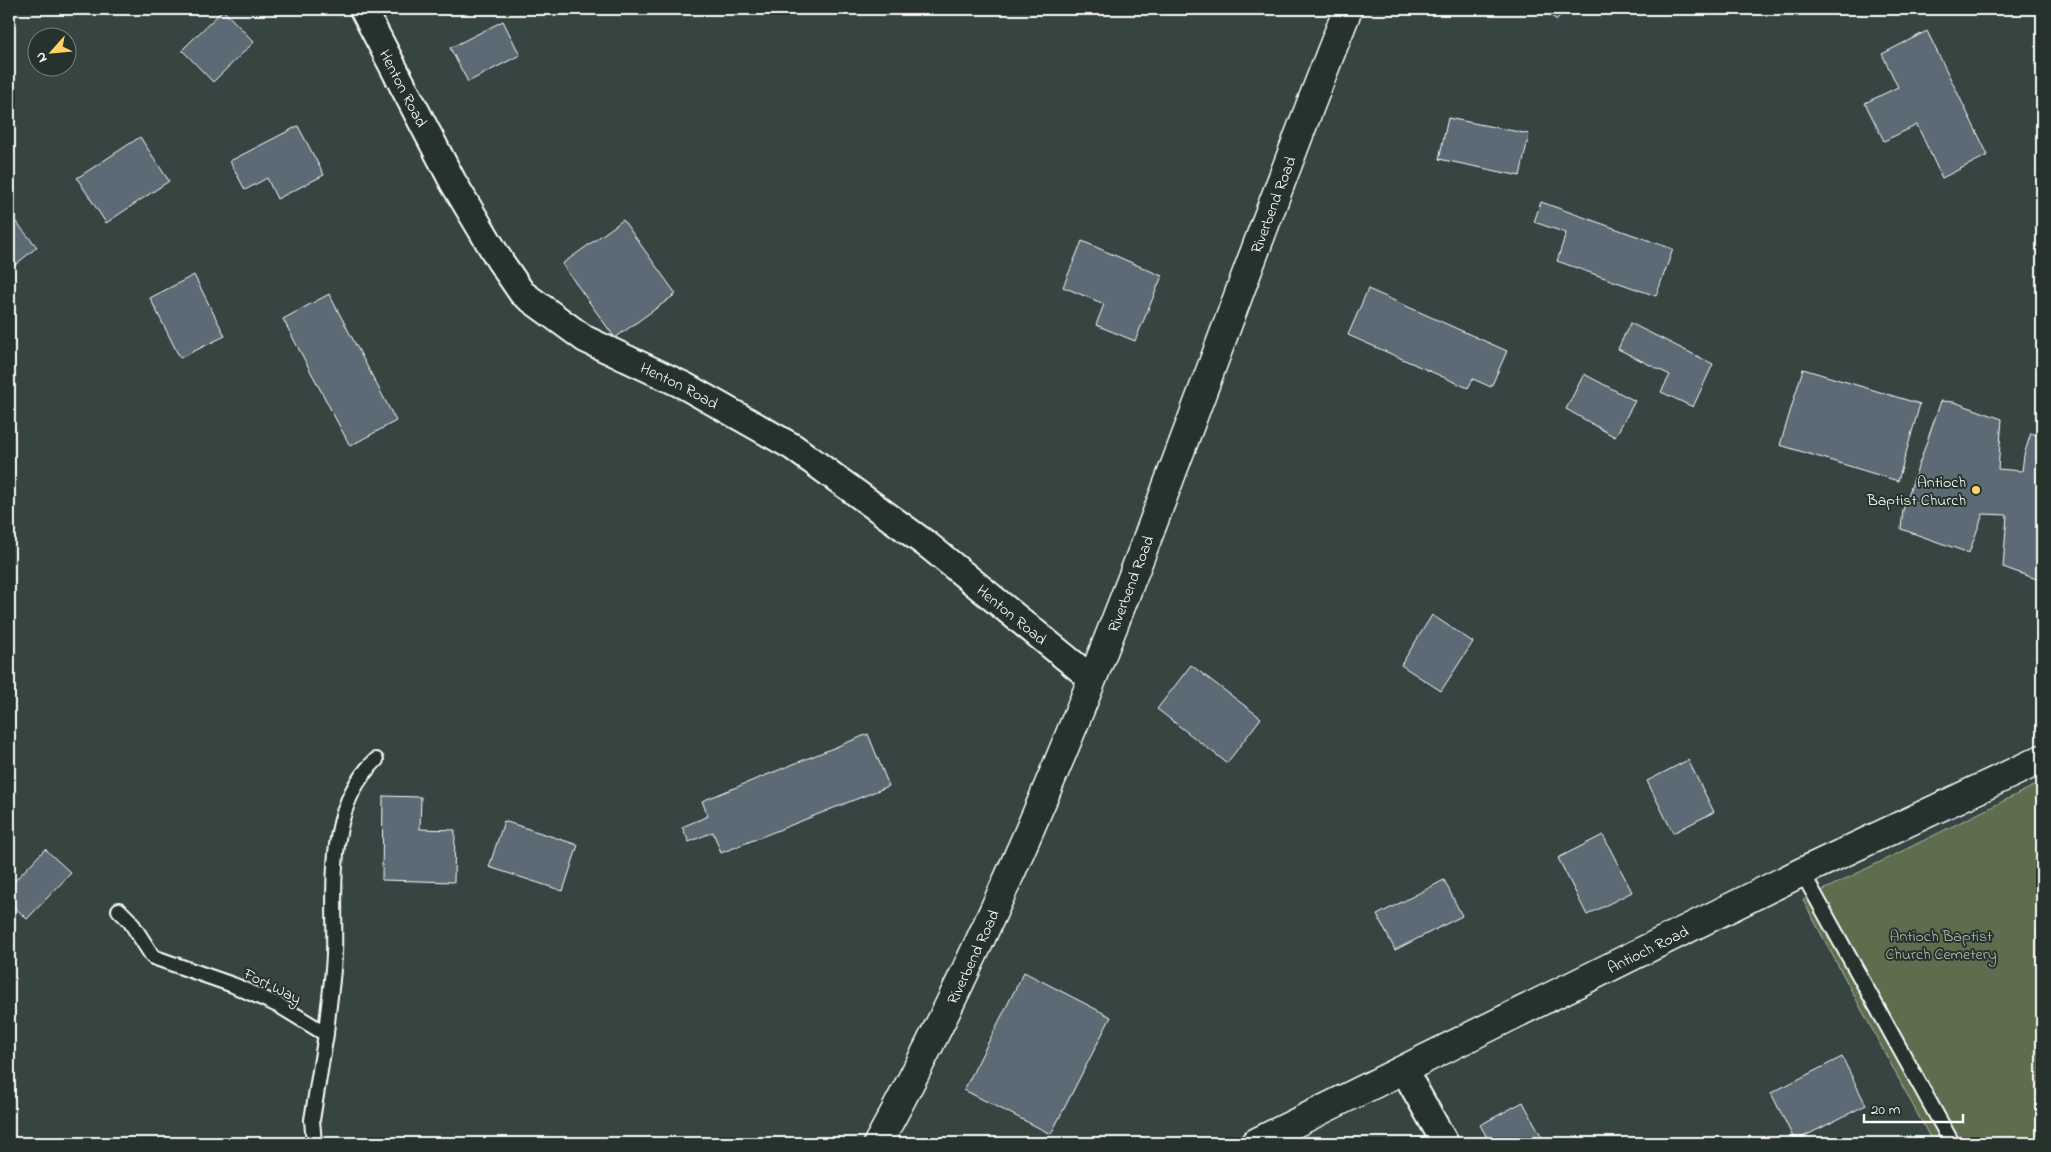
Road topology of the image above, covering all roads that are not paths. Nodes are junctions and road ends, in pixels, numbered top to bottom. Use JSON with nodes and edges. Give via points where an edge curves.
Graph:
{"nodes":[{"id":1,"x":362,"y":9,"type":"edge"},
{"id":2,"x":1348,"y":9,"type":"edge"},
{"id":3,"x":1092,"y":679,"type":"junction"},
{"id":4,"x":2042,"y":759,"type":"edge"},
{"id":5,"x":376,"y":760,"type":"dead end"},
{"id":6,"x":1802,"y":872,"type":"junction"},
{"id":7,"x":119,"y":910,"type":"dead end"},
{"id":8,"x":326,"y":1034,"type":"junction"},
{"id":9,"x":1404,"y":1070,"type":"junction"},
{"id":10,"x":314,"y":1143,"type":"edge"},
{"id":11,"x":878,"y":1143,"type":"edge"},
{"id":12,"x":1255,"y":1143,"type":"edge"},
{"id":13,"x":1445,"y":1143,"type":"edge"},
{"id":14,"x":1952,"y":1143,"type":"edge"}],
"edges":[{"from":1,"to":3,"type":"street","name":"Henton Road","via":[[453,182],[522,293],[585,339],[685,386],[793,447],[929,546]]},
{"from":2,"to":3,"type":"street","name":"Riverbend Road"},
{"from":3,"to":11,"type":"street","name":"Riverbend Road","via":[[1035,821],[974,956]]},
{"from":4,"to":6,"type":"street","name":"Antioch Road"},
{"from":5,"to":8,"type":"lane","via":[[363,772],[342,813],[335,865],[334,956]]},
{"from":6,"to":9,"type":"street","name":"Antioch Road"},
{"from":6,"to":14,"type":"lane"},
{"from":7,"to":8,"type":"lane","name":"Fort Way","via":[[153,957],[233,985],[280,1006]]},
{"from":8,"to":10,"type":"lane","via":[[312,1120]]},
{"from":9,"to":12,"type":"street","name":"Antioch Road"},
{"from":9,"to":13,"type":"street"}]}
